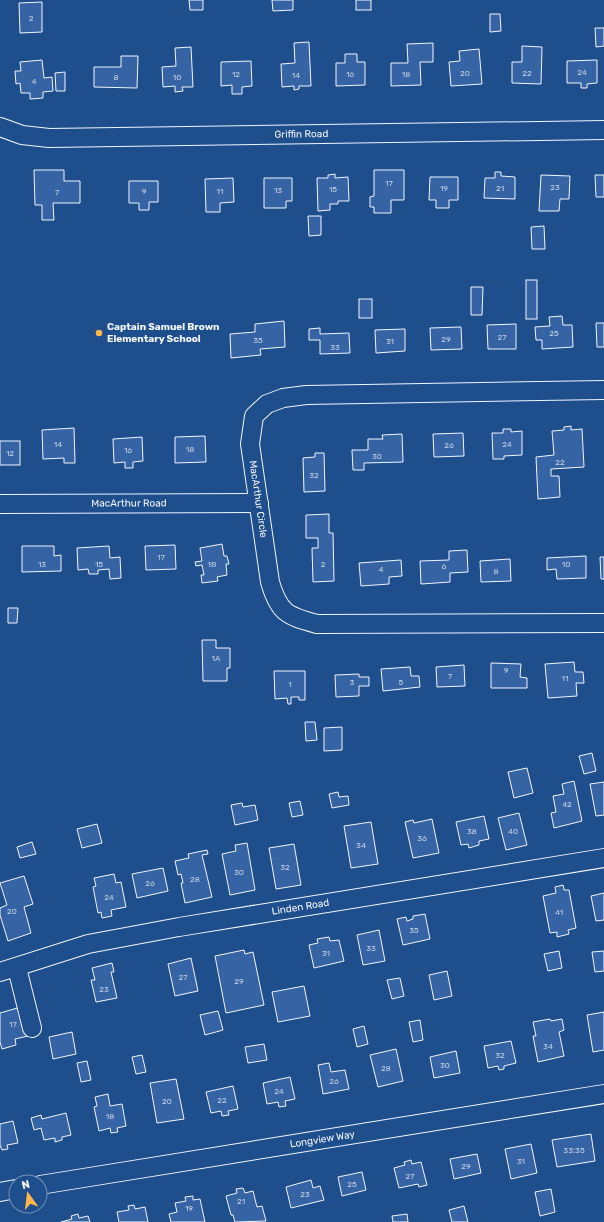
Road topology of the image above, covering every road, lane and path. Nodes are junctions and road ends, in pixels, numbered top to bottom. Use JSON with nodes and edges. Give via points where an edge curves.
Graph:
{"nodes":[{"id":1,"x":0,"y":127,"type":"edge"},
{"id":2,"x":604,"y":130,"type":"edge"},
{"id":3,"x":604,"y":390,"type":"edge"},
{"id":4,"x":259,"y":503,"type":"junction"},
{"id":5,"x":0,"y":504,"type":"edge"},
{"id":6,"x":604,"y":623,"type":"edge"},
{"id":7,"x":604,"y":858,"type":"edge"},
{"id":8,"x":17,"y":968,"type":"junction"},
{"id":9,"x":0,"y":972,"type":"edge"},
{"id":10,"x":32,"y":1028,"type":"dead end"},
{"id":11,"x":604,"y":1094,"type":"edge"},
{"id":12,"x":48,"y":1184,"type":"edge"}],
"edges":[{"from":1,"to":2,"type":"street","name":"Griffin Road","via":[[22,135],[49,138]]},
{"from":3,"to":4,"type":"street","name":"MacArthur Circle","via":[[332,394],[284,398],[268,404],[254,416],[250,444]]},
{"from":4,"to":5,"type":"street","name":"MacArthur Road"},
{"from":4,"to":6,"type":"street","name":"MacArthur Circle","via":[[274,598],[283,610],[296,619],[317,624]]},
{"from":7,"to":8,"type":"street","name":"Linden Road","via":[[88,944]]},
{"from":8,"to":9,"type":"street","name":"Linden Road"},
{"from":8,"to":10,"type":"street"},
{"from":11,"to":12,"type":"street","name":"Longview Way"}]}
